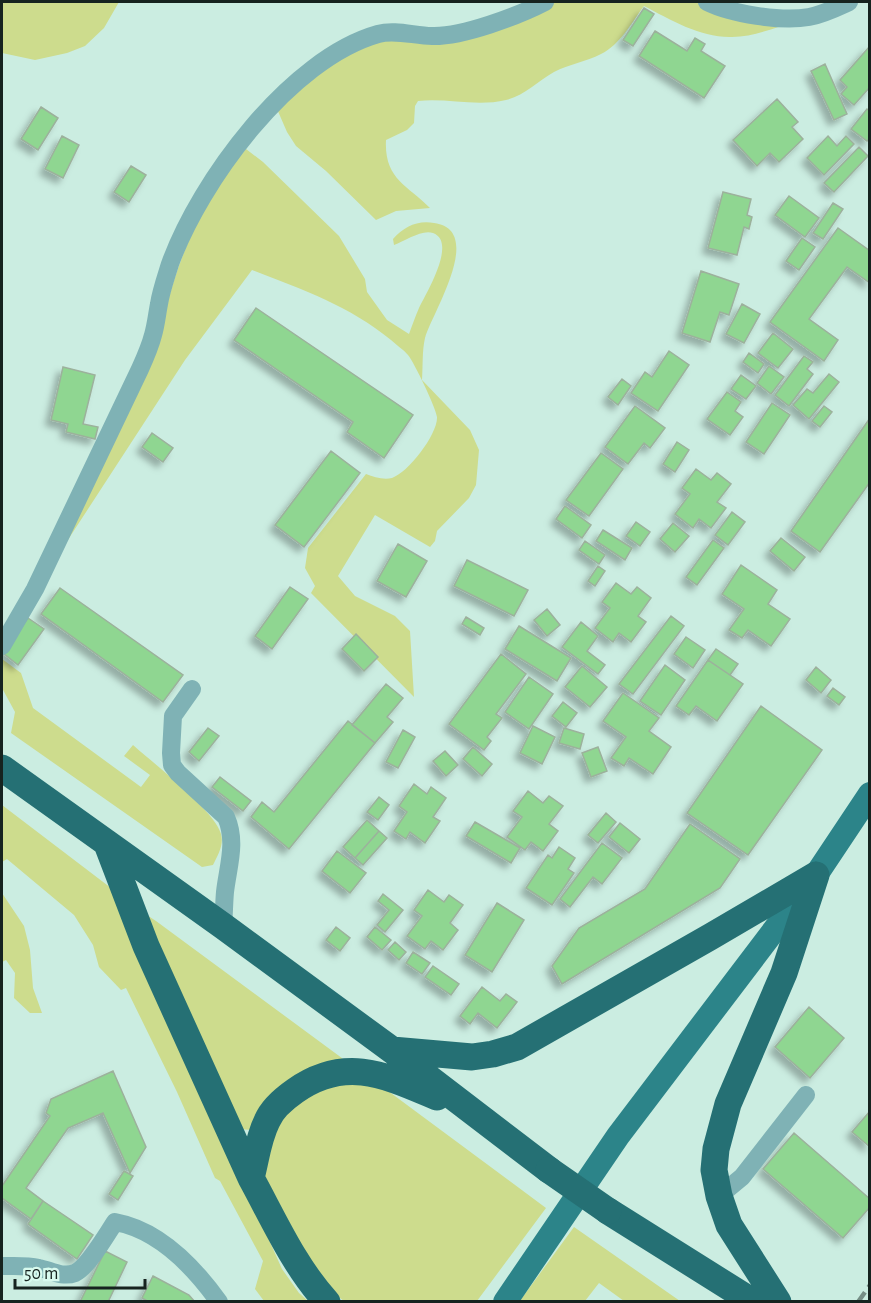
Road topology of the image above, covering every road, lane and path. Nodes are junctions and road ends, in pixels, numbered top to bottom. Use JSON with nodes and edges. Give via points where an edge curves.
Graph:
{"nodes":[{"id":1,"x":545,"y":2,"type":"edge"},
{"id":2,"x":707,"y":2,"type":"edge"},
{"id":3,"x":849,"y":2,"type":"edge"},
{"id":4,"x":2,"y":646,"type":"edge"},
{"id":5,"x":192,"y":689,"type":"dead end"},
{"id":6,"x":2,"y":768,"type":"edge"},
{"id":7,"x":870,"y":794,"type":"edge"},
{"id":8,"x":107,"y":844,"type":"junction"},
{"id":9,"x":816,"y":875,"type":"junction"},
{"id":10,"x":223,"y":926,"type":"junction"},
{"id":11,"x":392,"y":1050,"type":"junction"},
{"id":12,"x":806,"y":1095,"type":"dead end"},
{"id":13,"x":472,"y":1112,"type":"junction"},
{"id":14,"x":251,"y":1178,"type":"junction"},
{"id":15,"x":719,"y":1196,"type":"junction"},
{"id":16,"x":2,"y":1266,"type":"edge"},
{"id":17,"x":219,"y":1302,"type":"edge"},
{"id":18,"x":327,"y":1302,"type":"edge"},
{"id":19,"x":505,"y":1302,"type":"edge"},
{"id":20,"x":753,"y":1302,"type":"edge"},
{"id":21,"x":778,"y":1302,"type":"edge"}],
"edges":[{"from":1,"to":4,"type":"street","via":[[462,31],[434,36],[381,33],[350,43],[317,63],[247,134],[219,171],[187,229],[171,263],[141,369],[35,589]]},
{"from":2,"to":3,"type":"street","via":[[742,14],[806,18]]},
{"from":5,"to":10,"type":"street","via":[[173,716],[172,765],[230,825],[232,846]]},
{"from":6,"to":8,"type":"highway"},
{"from":7,"to":9,"type":"main road"},
{"from":8,"to":10,"type":"highway"},
{"from":8,"to":14,"type":"highway","via":[[146,946]]},
{"from":9,"to":11,"type":"highway","via":[[517,1047],[472,1057]]},
{"from":9,"to":15,"type":"highway","via":[[784,973],[728,1104],[716,1149],[714,1170]]},
{"from":9,"to":19,"type":"main road","via":[[618,1136]]},
{"from":10,"to":11,"type":"highway"},
{"from":11,"to":13,"type":"highway"},
{"from":12,"to":15,"type":"street","via":[[742,1177]]},
{"from":13,"to":14,"type":"highway","via":[[387,1076],[357,1071],[319,1077],[289,1095],[267,1119]]},
{"from":13,"to":20,"type":"highway","bridge":true,"via":[[608,1211]]},
{"from":14,"to":18,"type":"highway","via":[[291,1253]]},
{"from":15,"to":21,"type":"highway","via":[[729,1225]]},
{"from":16,"to":17,"type":"street","via":[[39,1268],[60,1275],[75,1273],[116,1222],[136,1227],[172,1251],[192,1268]]}]}
